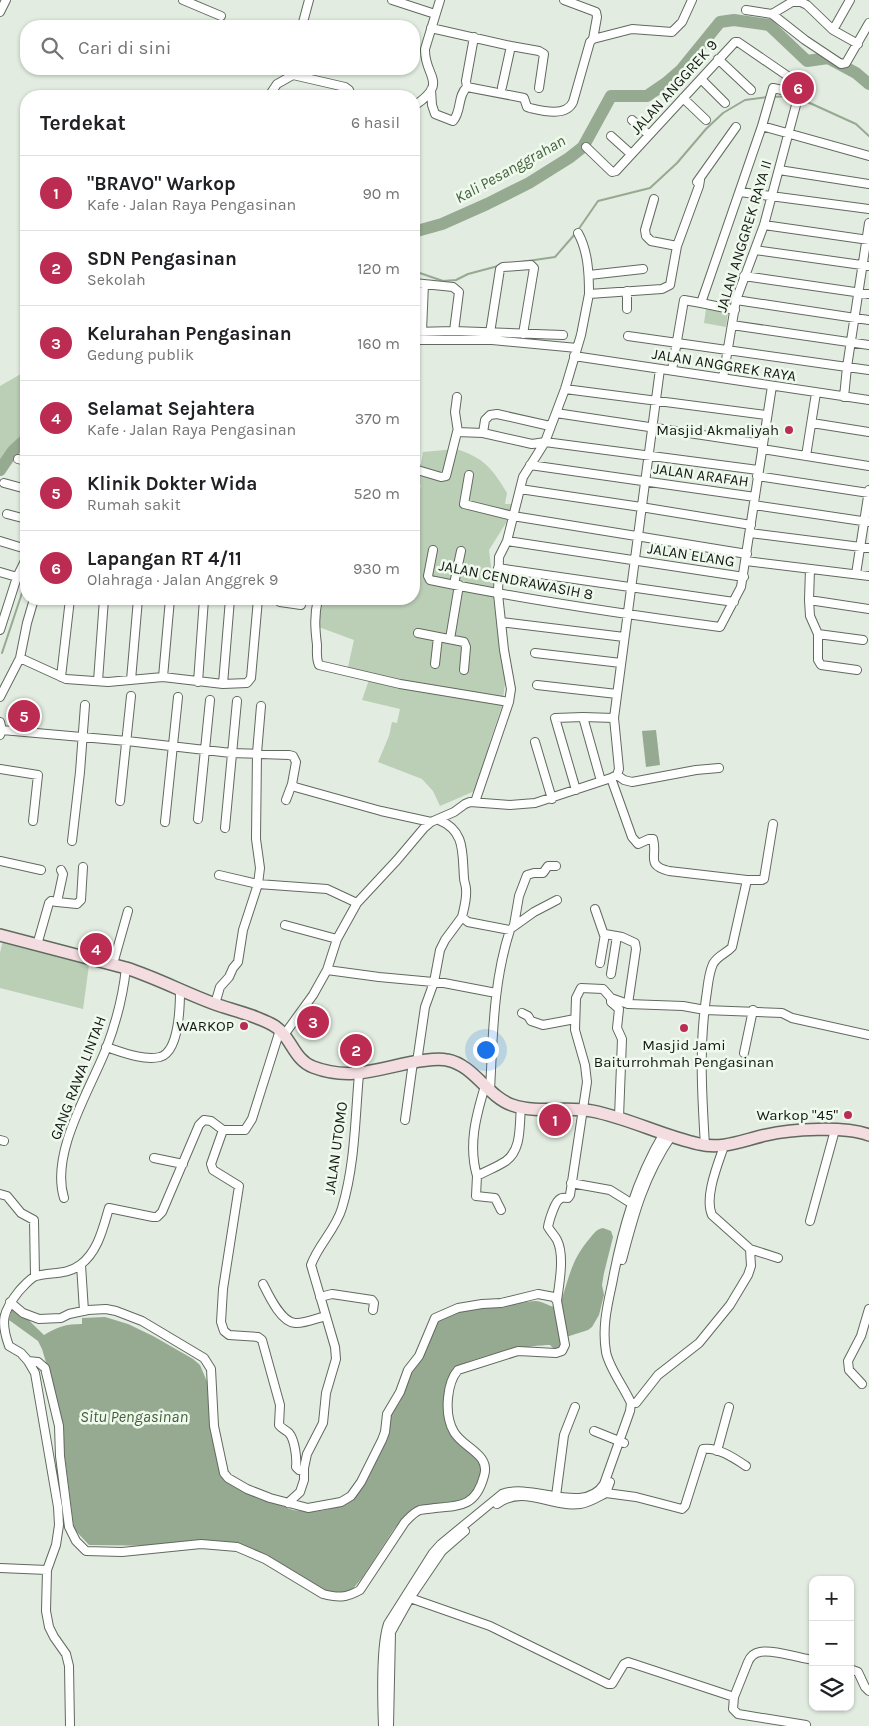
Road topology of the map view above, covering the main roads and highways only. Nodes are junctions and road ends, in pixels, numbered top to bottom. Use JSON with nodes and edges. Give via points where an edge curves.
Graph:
{"nodes":[{"id":1,"x":0,"y":935,"type":"edge"},
{"id":2,"x":869,"y":1136,"type":"edge"}],
"edges":[{"from":1,"to":2,"type":"main road","via":[[152,976],[214,1004],[270,1023],[310,1066],[359,1074],[436,1059],[456,1062],[504,1101],[521,1108],[584,1109],[619,1117],[705,1146],[724,1146],[785,1131],[835,1130]]}]}
